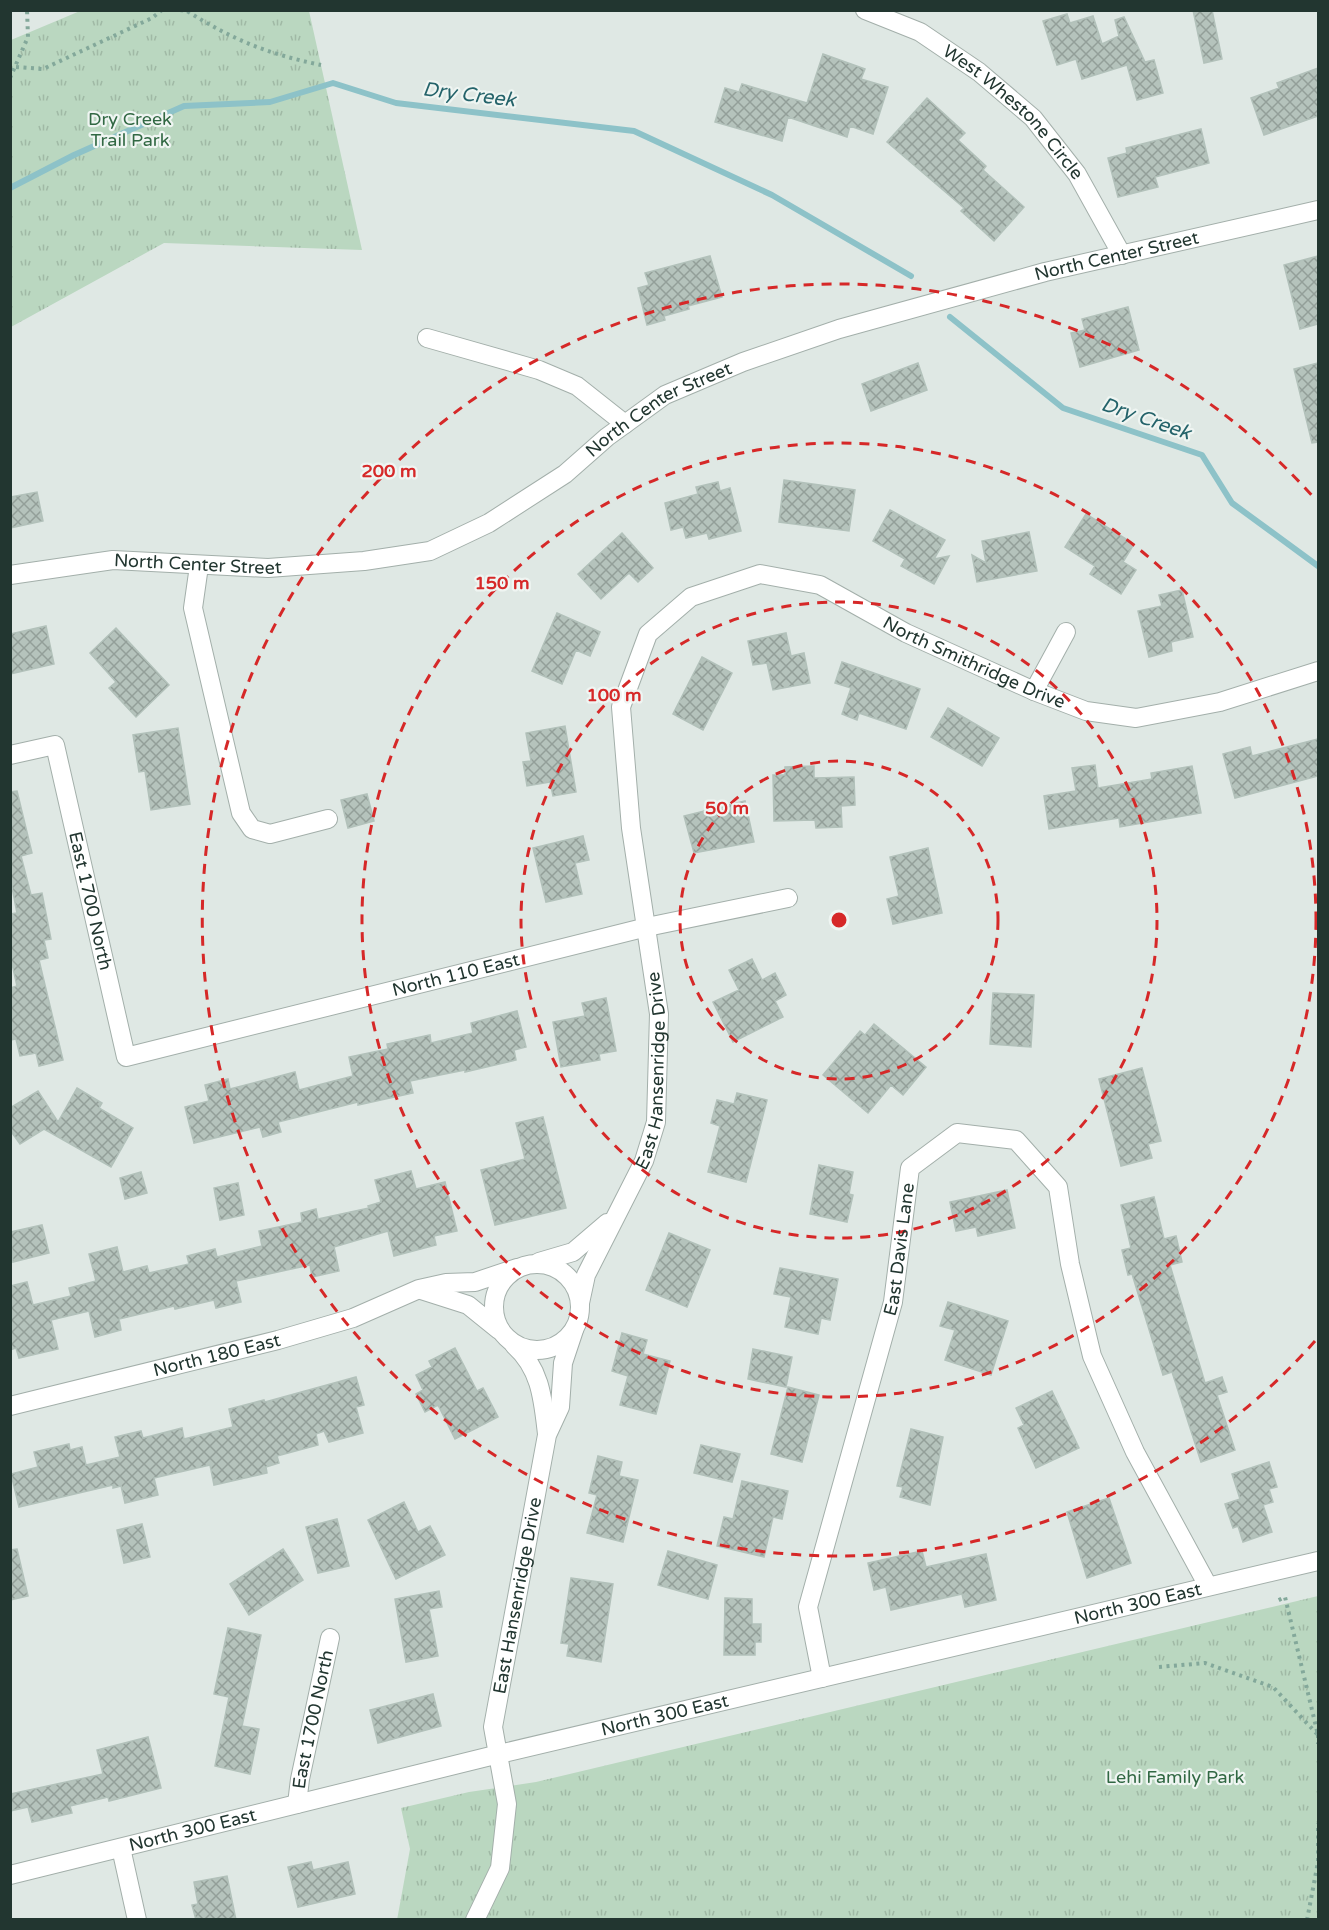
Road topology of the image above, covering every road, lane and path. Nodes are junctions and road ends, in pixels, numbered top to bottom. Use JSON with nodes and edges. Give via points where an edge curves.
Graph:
{"nodes":[{"id":1,"x":27,"y":10,"type":"edge"},
{"id":2,"x":162,"y":10,"type":"edge"},
{"id":3,"x":180,"y":10,"type":"edge"},
{"id":4,"x":865,"y":10,"type":"edge"},
{"id":5,"x":321,"y":66,"type":"dead end"},
{"id":6,"x":16,"y":67,"type":"junction"},
{"id":7,"x":10,"y":78,"type":"edge"},
{"id":8,"x":1318,"y":210,"type":"edge"},
{"id":9,"x":1122,"y":255,"type":"junction"},
{"id":10,"x":427,"y":338,"type":"dead end"},
{"id":11,"x":625,"y":424,"type":"junction"},
{"id":12,"x":199,"y":566,"type":"junction"},
{"id":13,"x":10,"y":575,"type":"edge"},
{"id":14,"x":1066,"y":632,"type":"dead end"},
{"id":15,"x":648,"y":634,"type":"joint"},
{"id":16,"x":1318,"y":671,"type":"edge"},
{"id":17,"x":1034,"y":691,"type":"junction"},
{"id":18,"x":10,"y":755,"type":"edge"},
{"id":19,"x":328,"y":819,"type":"dead end"},
{"id":20,"x":788,"y":898,"type":"dead end"},
{"id":21,"x":647,"y":927,"type":"junction"},
{"id":22,"x":126,"y":1057,"type":"joint"},
{"id":23,"x":620,"y":1208,"type":"junction"},
{"id":24,"x":536,"y":1263,"type":"junction"},
{"id":25,"x":518,"y":1268,"type":"junction"},
{"id":26,"x":419,"y":1289,"type":"junction"},
{"id":27,"x":580,"y":1303,"type":"junction"},
{"id":28,"x":574,"y":1330,"type":"junction"},
{"id":29,"x":505,"y":1336,"type":"junction"},
{"id":30,"x":10,"y":1406,"type":"edge"},
{"id":31,"x":547,"y":1434,"type":"junction"},
{"id":32,"x":1318,"y":1561,"type":"edge"},
{"id":33,"x":1208,"y":1586,"type":"junction"},
{"id":34,"x":1275,"y":1602,"type":"dead end"},
{"id":35,"x":330,"y":1638,"type":"dead end"},
{"id":36,"x":1159,"y":1667,"type":"dead end"},
{"id":37,"x":822,"y":1677,"type":"junction"},
{"id":38,"x":1312,"y":1710,"type":"junction"},
{"id":39,"x":1318,"y":1718,"type":"edge"},
{"id":40,"x":1318,"y":1735,"type":"edge"},
{"id":41,"x":1318,"y":1744,"type":"edge"},
{"id":42,"x":499,"y":1754,"type":"junction"},
{"id":43,"x":297,"y":1804,"type":"junction"},
{"id":44,"x":1318,"y":1823,"type":"edge"},
{"id":45,"x":122,"y":1848,"type":"junction"},
{"id":46,"x":10,"y":1875,"type":"edge"},
{"id":47,"x":137,"y":1920,"type":"edge"},
{"id":48,"x":476,"y":1920,"type":"edge"},
{"id":49,"x":1307,"y":1920,"type":"edge"}],
"edges":[{"from":1,"to":6,"type":"path","via":[[28,37]]},
{"from":2,"to":6,"type":"path","via":[[44,69]]},
{"from":3,"to":5,"type":"path","via":[[226,36]]},
{"from":4,"to":9,"type":"street","name":"West Whestone Circle","via":[[920,32],[979,72],[1033,118],[1077,174]]},
{"from":6,"to":7,"type":"path"},
{"from":8,"to":9,"type":"street","name":"North Center Street"},
{"from":9,"to":11,"type":"street","name":"North Center Street","via":[[900,312],[743,362],[665,394]]},
{"from":10,"to":11,"type":"street","via":[[539,370],[577,386]]},
{"from":11,"to":12,"type":"street","name":"North Center Street","via":[[556,480],[489,523],[430,551],[364,561],[268,568]]},
{"from":12,"to":13,"type":"street","name":"North Center Street","via":[[112,560]]},
{"from":12,"to":19,"type":"street","via":[[193,608],[241,813],[252,830],[270,834]]},
{"from":14,"to":17,"type":"street"},
{"from":15,"to":17,"type":"street","name":"North Smithridge Drive","via":[[691,597],[760,574],[820,585],[906,633]]},
{"from":15,"to":21,"type":"street","name":"East Hansenridge Drive","via":[[621,707],[631,828]]},
{"from":16,"to":17,"type":"street","name":"North Smithridge Drive","via":[[1220,702],[1136,718],[1086,711]]},
{"from":18,"to":22,"type":"street","name":"East 1700 North","via":[[55,745]]},
{"from":20,"to":21,"type":"street","name":"North 110 East"},
{"from":21,"to":22,"type":"street","name":"North 110 East"},
{"from":21,"to":23,"type":"street","name":"East Hansenridge Drive","via":[[659,1014],[656,1122],[644,1161]]},
{"from":23,"to":24,"type":"street","name":"East Hansenridge Drive","via":[[599,1233],[573,1252]]},
{"from":23,"to":27,"type":"street","name":"East Hansenridge Drive","via":[[585,1275]]},
{"from":24,"to":25,"type":"street"},
{"from":24,"to":27,"type":"street","via":[[562,1271],[575,1285]]},
{"from":25,"to":26,"type":"street","name":"North 180 East","via":[[475,1282]]},
{"from":25,"to":29,"type":"street","via":[[503,1280],[495,1296],[494,1315]]},
{"from":26,"to":29,"type":"street","via":[[468,1305]]},
{"from":26,"to":30,"type":"street","name":"North 180 East","via":[[353,1318],[278,1340]]},
{"from":27,"to":28,"type":"street"},
{"from":28,"to":29,"type":"street","via":[[561,1344],[543,1350],[525,1348]]},
{"from":28,"to":31,"type":"street","name":"East Hansenridge Drive","via":[[563,1363],[560,1407]]},
{"from":29,"to":31,"type":"street","name":"East Hansenridge Drive","via":[[533,1367],[541,1387]]},
{"from":31,"to":42,"type":"street","name":"East Hansenridge Drive","via":[[493,1727]]},
{"from":32,"to":33,"type":"street","name":"North 300 East"},
{"from":33,"to":37,"type":"street","name":"North 300 East"},
{"from":33,"to":37,"type":"street","name":"East Davis Lane","via":[[1136,1452],[1092,1356],[1070,1264],[1058,1187],[1016,1140],[957,1132],[910,1168],[893,1302],[808,1607]]},
{"from":34,"to":38,"type":"path","via":[[1285,1597]]},
{"from":35,"to":43,"type":"street","name":"East 1700 North"},
{"from":36,"to":40,"type":"path","via":[[1205,1663],[1273,1687]]},
{"from":37,"to":42,"type":"street","name":"North 300 East"},
{"from":38,"to":39,"type":"path"},
{"from":38,"to":40,"type":"path"},
{"from":40,"to":41,"type":"path"},
{"from":42,"to":43,"type":"street","name":"North 300 East"},
{"from":42,"to":48,"type":"street","name":"East Hansenridge Drive","via":[[507,1804],[500,1868]]},
{"from":43,"to":45,"type":"street","name":"North 300 East"},
{"from":44,"to":49,"type":"path","via":[[1318,1862]]},
{"from":45,"to":46,"type":"street","name":"North 300 East"},
{"from":45,"to":47,"type":"street"}]}
